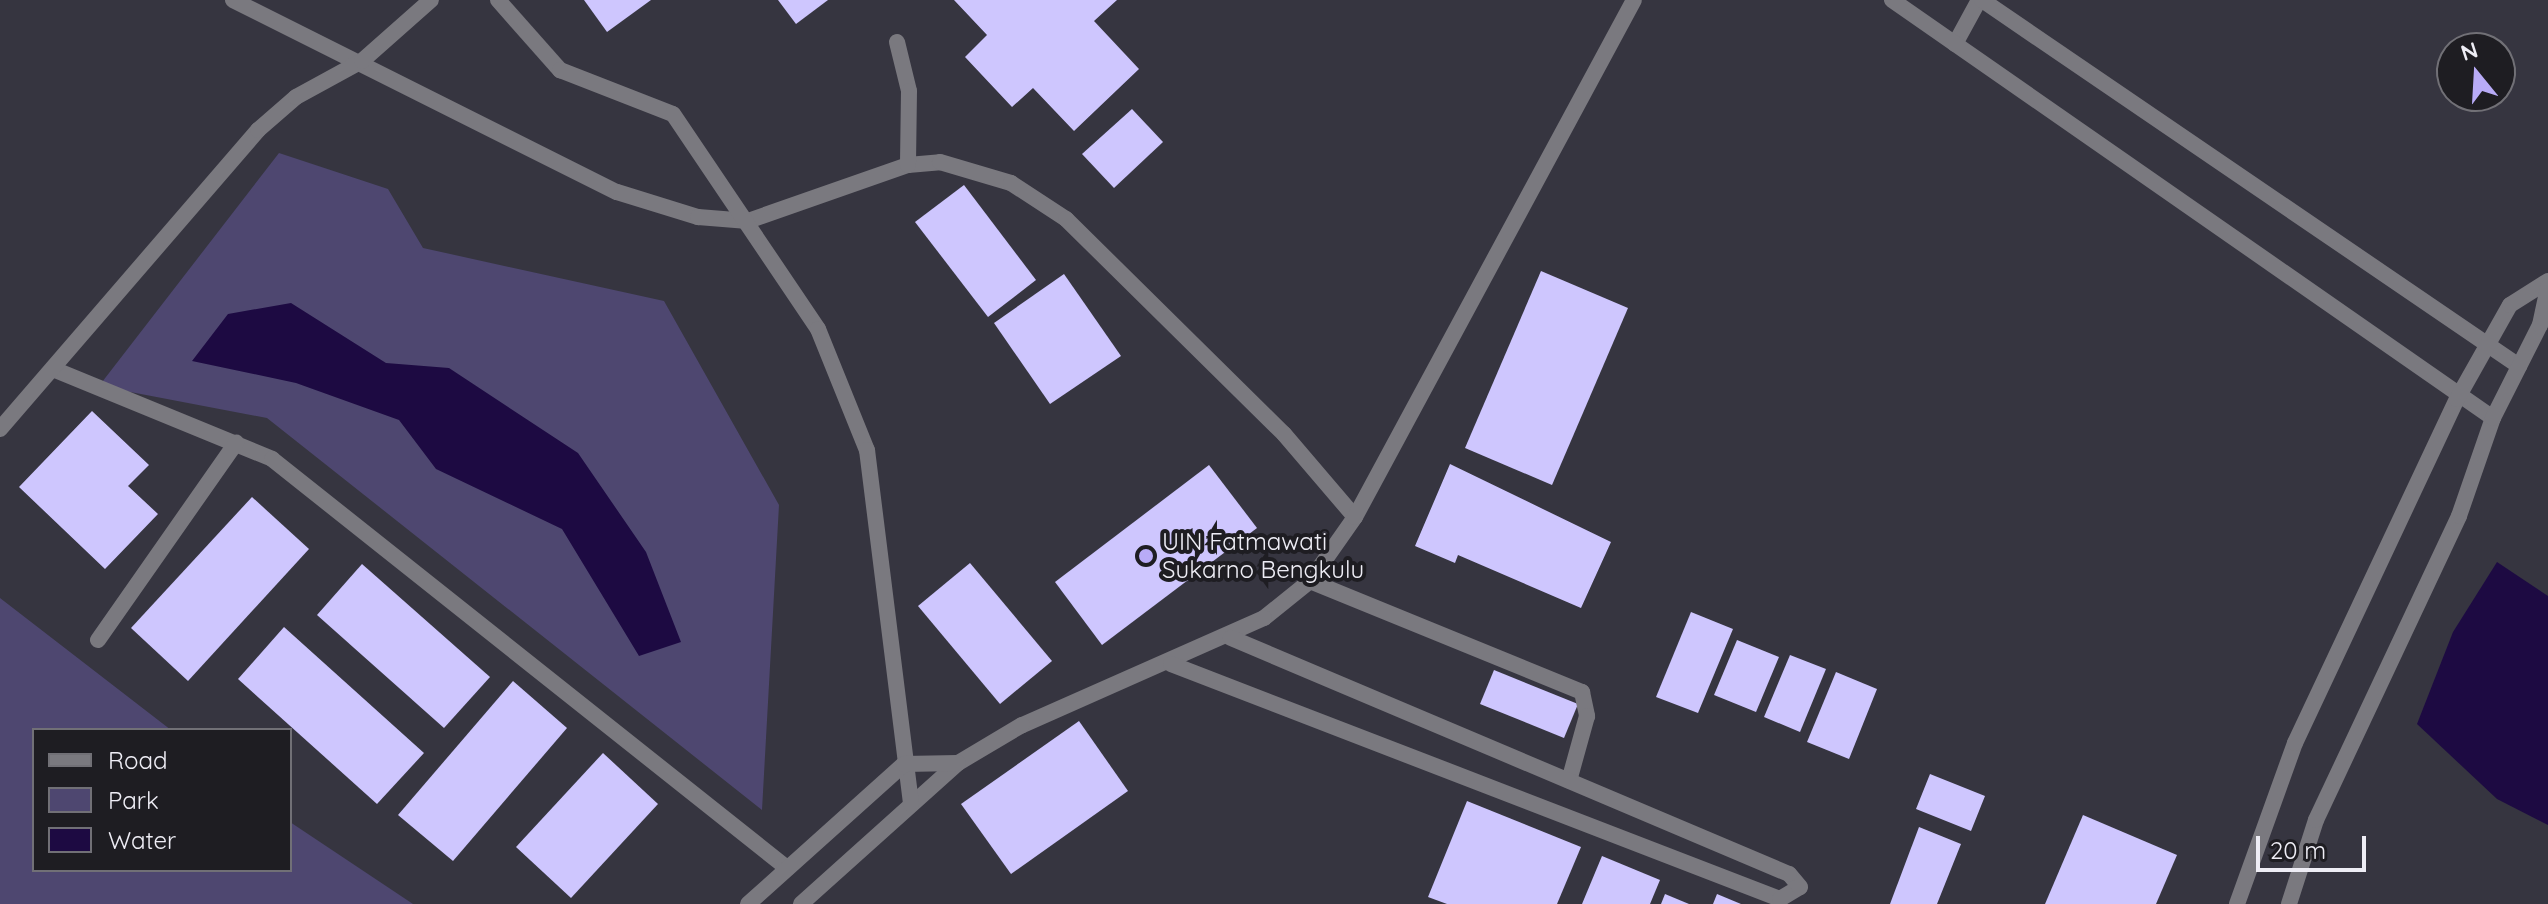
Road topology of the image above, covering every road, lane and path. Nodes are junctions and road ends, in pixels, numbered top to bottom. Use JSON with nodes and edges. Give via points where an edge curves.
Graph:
{"nodes":[{"id":1,"x":233,"y":0,"type":"edge"},
{"id":2,"x":431,"y":0,"type":"edge"},
{"id":3,"x":498,"y":0,"type":"edge"},
{"id":4,"x":1634,"y":0,"type":"edge"},
{"id":5,"x":1892,"y":0,"type":"edge"},
{"id":6,"x":1981,"y":0,"type":"edge"},
{"id":7,"x":897,"y":42,"type":"dead end"},
{"id":8,"x":1955,"y":44,"type":"junction"},
{"id":9,"x":362,"y":61,"type":"junction"},
{"id":10,"x":908,"y":165,"type":"junction"},
{"id":11,"x":748,"y":221,"type":"junction"},
{"id":12,"x":2548,"y":281,"type":"edge"},
{"id":13,"x":2548,"y":287,"type":"edge"},
{"id":14,"x":2486,"y":346,"type":"junction"},
{"id":15,"x":2519,"y":366,"type":"junction"},
{"id":16,"x":53,"y":369,"type":"junction"},
{"id":17,"x":2457,"y":399,"type":"junction"},
{"id":18,"x":2493,"y":418,"type":"junction"},
{"id":19,"x":0,"y":429,"type":"edge"},
{"id":20,"x":236,"y":443,"type":"junction"},
{"id":21,"x":1355,"y":517,"type":"junction"},
{"id":22,"x":1310,"y":581,"type":"junction"},
{"id":23,"x":1231,"y":638,"type":"junction"},
{"id":24,"x":98,"y":640,"type":"dead end"},
{"id":25,"x":1171,"y":664,"type":"junction"},
{"id":26,"x":958,"y":763,"type":"junction"},
{"id":27,"x":904,"y":764,"type":"junction"},
{"id":28,"x":1569,"y":781,"type":"junction"},
{"id":29,"x":911,"y":804,"type":"junction"},
{"id":30,"x":787,"y":868,"type":"junction"},
{"id":31,"x":748,"y":904,"type":"edge"},
{"id":32,"x":801,"y":904,"type":"edge"},
{"id":33,"x":2237,"y":904,"type":"edge"},
{"id":34,"x":2289,"y":904,"type":"edge"}],
"edges":[{"from":1,"to":9,"type":"street"},
{"from":2,"to":9,"type":"street"},
{"from":3,"to":11,"type":"street","via":[[560,70],[673,114]]},
{"from":4,"to":21,"type":"street"},
{"from":5,"to":8,"type":"street"},
{"from":6,"to":8,"type":"street"},
{"from":6,"to":14,"type":"street"},
{"from":7,"to":10,"type":"street","via":[[909,91]]},
{"from":8,"to":17,"type":"street"},
{"from":9,"to":11,"type":"street","via":[[617,192],[698,217]]},
{"from":9,"to":16,"type":"street","via":[[296,97],[258,130]]},
{"from":10,"to":11,"type":"street"},
{"from":10,"to":21,"type":"street","via":[[981,170],[1066,219],[1284,434]]},
{"from":11,"to":27,"type":"street","via":[[818,329],[867,450]]},
{"from":12,"to":14,"type":"street","via":[[2510,305]]},
{"from":13,"to":15,"type":"street","via":[[2540,325]]},
{"from":14,"to":15,"type":"street"},
{"from":14,"to":17,"type":"street"},
{"from":15,"to":18,"type":"street"},
{"from":16,"to":19,"type":"street"},
{"from":16,"to":20,"type":"street"},
{"from":17,"to":18,"type":"street"},
{"from":17,"to":33,"type":"street","via":[[2295,743]]},
{"from":18,"to":34,"type":"street","via":[[2459,516],[2316,820]]},
{"from":20,"to":24,"type":"street"},
{"from":20,"to":30,"type":"street","via":[[272,459]]},
{"from":21,"to":22,"type":"street"},
{"from":22,"to":23,"type":"street"},
{"from":22,"to":28,"type":"street","via":[[1582,692],[1587,716]]},
{"from":23,"to":25,"type":"street"},
{"from":23,"to":28,"type":"street"},
{"from":25,"to":26,"type":"street","via":[[1022,725]]},
{"from":25,"to":28,"type":"street","via":[[1780,899],[1800,887],[1789,874]]},
{"from":26,"to":27,"type":"street"},
{"from":26,"to":29,"type":"street"},
{"from":27,"to":29,"type":"street"},
{"from":27,"to":30,"type":"street"},
{"from":29,"to":32,"type":"street"},
{"from":30,"to":31,"type":"street"}]}
